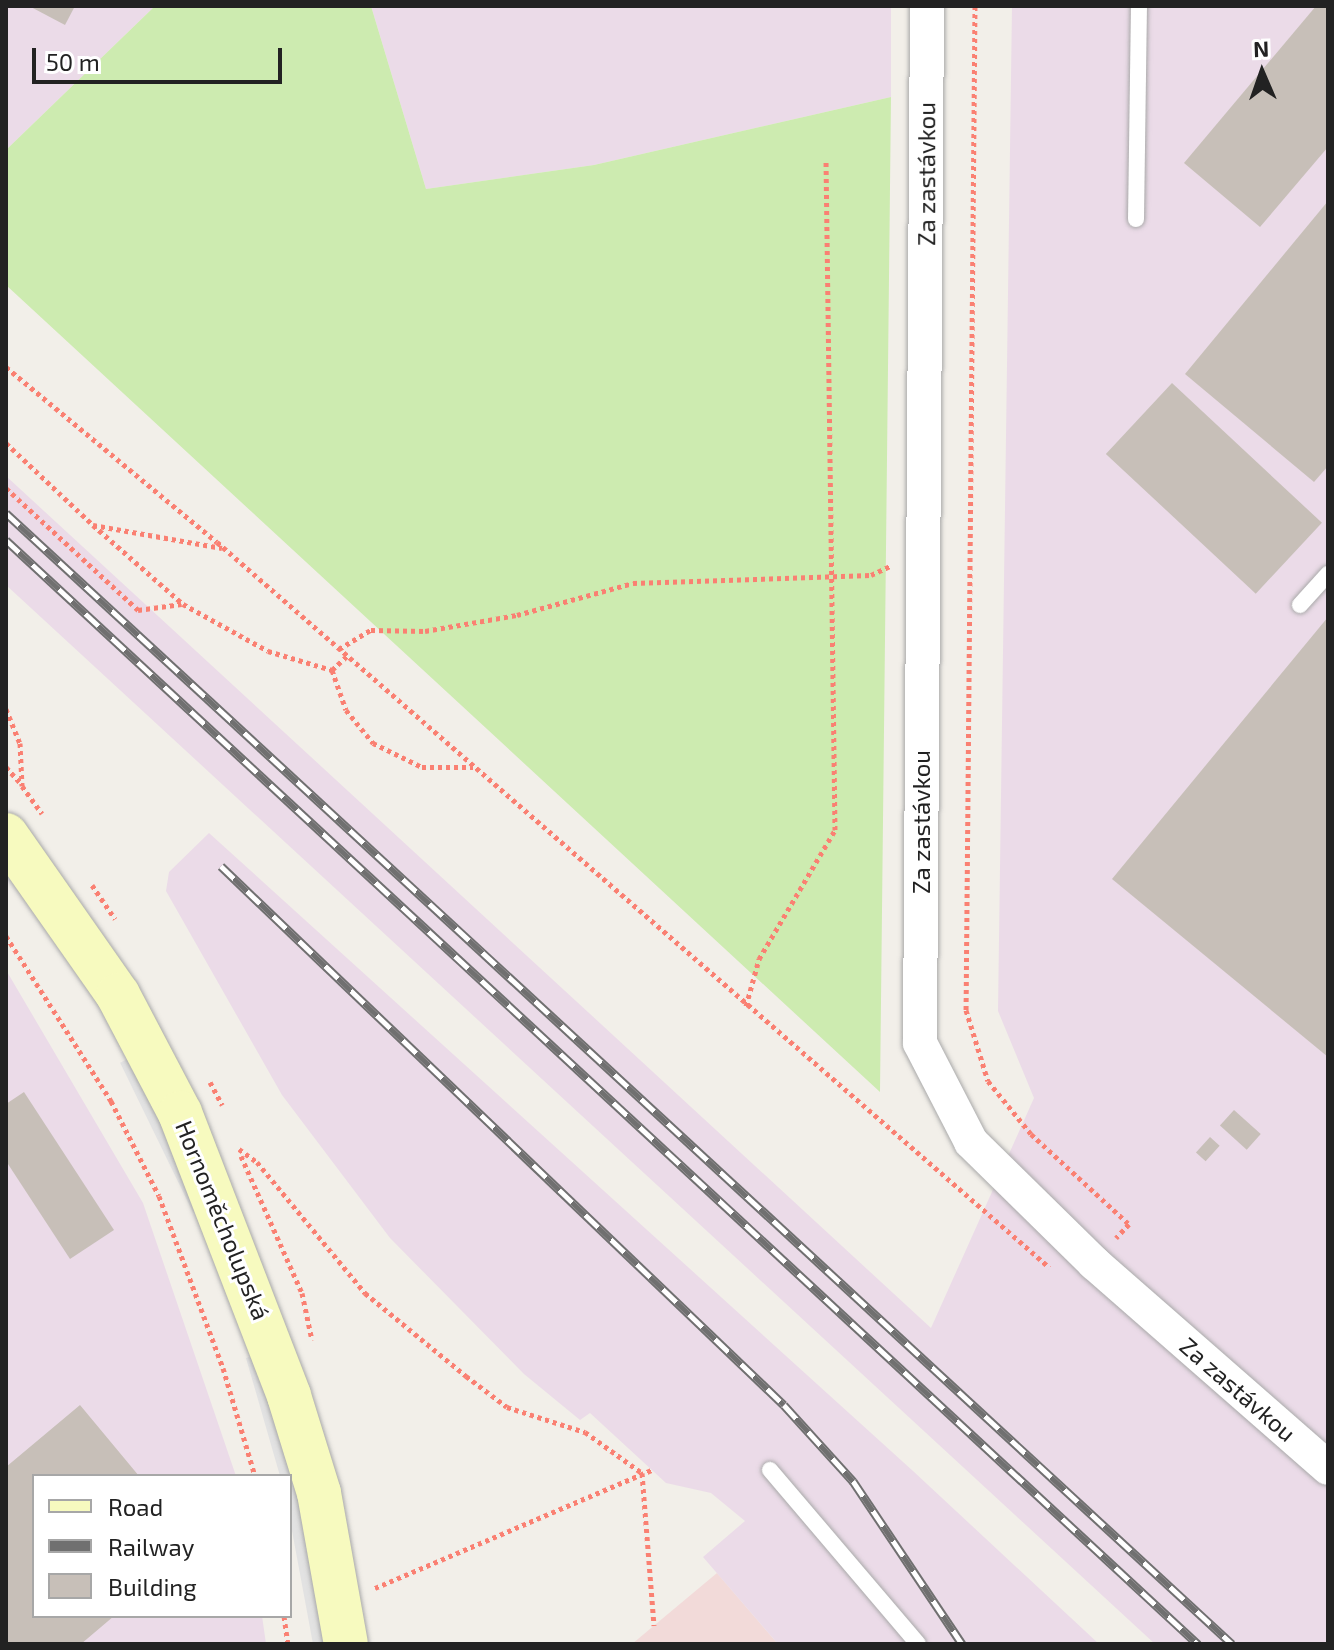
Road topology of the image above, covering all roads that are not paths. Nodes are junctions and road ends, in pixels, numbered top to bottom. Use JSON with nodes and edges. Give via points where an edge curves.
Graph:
{"nodes":[{"id":1,"x":927,"y":6,"type":"edge"},
{"id":2,"x":1139,"y":6,"type":"edge"},
{"id":3,"x":1136,"y":219,"type":"dead end"},
{"id":4,"x":1328,"y":574,"type":"edge"},
{"id":5,"x":1300,"y":605,"type":"dead end"},
{"id":6,"x":6,"y":835,"type":"edge"},
{"id":7,"x":1327,"y":1465,"type":"edge"},
{"id":8,"x":770,"y":1470,"type":"dead end"},
{"id":9,"x":346,"y":1644,"type":"edge"},
{"id":10,"x":918,"y":1644,"type":"edge"}],
"edges":[{"from":1,"to":7,"type":"street","name":"Za zastávkou","via":[[920,1043],[971,1142],[1094,1263]]},
{"from":2,"to":3,"type":"lane"},
{"from":4,"to":5,"type":"lane"},
{"from":6,"to":9,"type":"street","name":"Hornoměcholupská","via":[[118,995],[180,1113],[289,1396],[319,1493]]},
{"from":8,"to":10,"type":"lane"}]}
